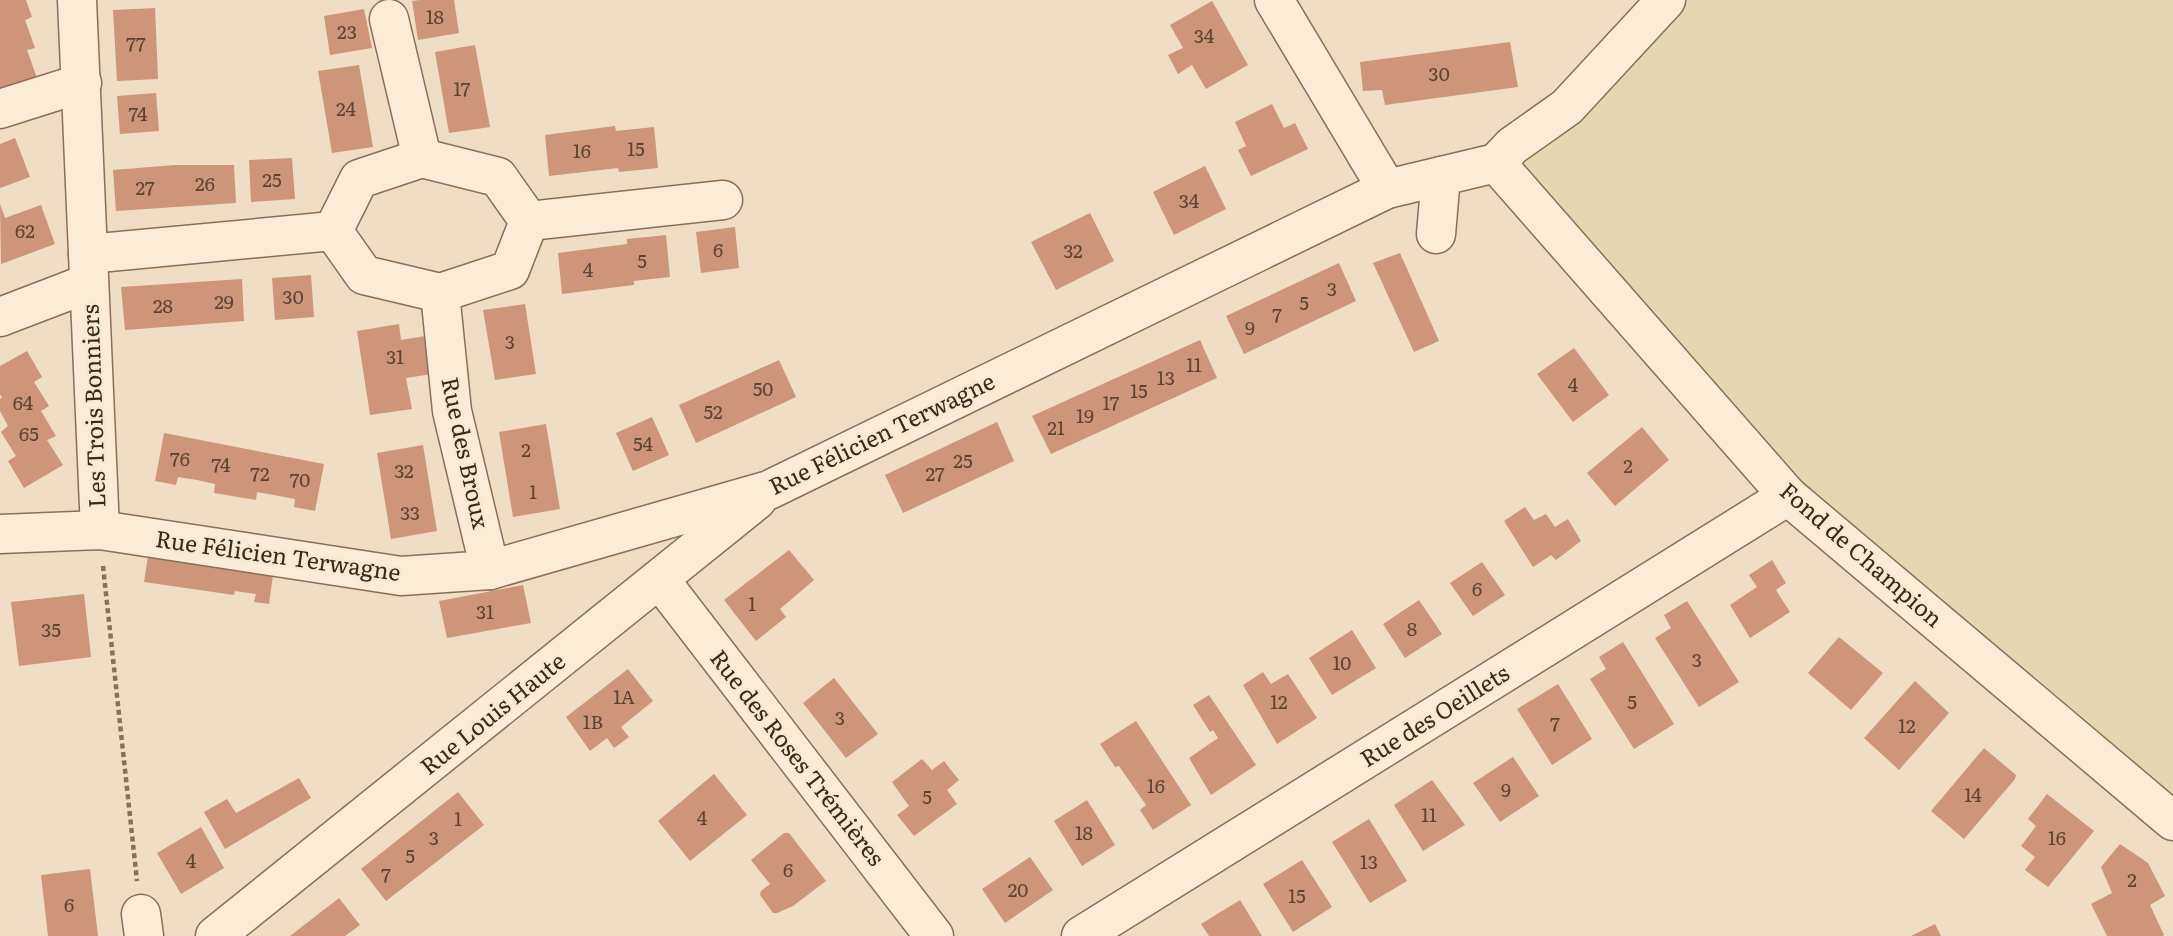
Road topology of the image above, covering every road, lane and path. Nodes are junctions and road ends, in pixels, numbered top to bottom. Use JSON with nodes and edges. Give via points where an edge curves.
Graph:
{"nodes":[{"id":1,"x":77,"y":0,"type":"edge"},
{"id":2,"x":1274,"y":0,"type":"edge"},
{"id":3,"x":1666,"y":0,"type":"edge"},
{"id":4,"x":389,"y":19,"type":"dead end"},
{"id":5,"x":82,"y":82,"type":"junction"},
{"id":6,"x":0,"y":109,"type":"edge"},
{"id":7,"x":422,"y":158,"type":"junction"},
{"id":8,"x":1496,"y":163,"type":"junction"},
{"id":9,"x":1441,"y":176,"type":"junction"},
{"id":10,"x":1387,"y":189,"type":"junction"},
{"id":11,"x":723,"y":200,"type":"dead end"},
{"id":12,"x":529,"y":221,"type":"junction"},
{"id":13,"x":333,"y":231,"type":"junction"},
{"id":14,"x":1436,"y":234,"type":"dead end"},
{"id":15,"x":89,"y":268,"type":"junction"},
{"id":16,"x":440,"y":293,"type":"junction"},
{"id":17,"x":0,"y":317,"type":"edge"},
{"id":18,"x":769,"y":490,"type":"junction"},
{"id":19,"x":1788,"y":496,"type":"junction"},
{"id":20,"x":100,"y":530,"type":"junction"},
{"id":21,"x":0,"y":534,"type":"edge"},
{"id":22,"x":490,"y":570,"type":"junction"},
{"id":23,"x":660,"y":580,"type":"junction"},
{"id":24,"x":2173,"y":821,"type":"edge"},
{"id":25,"x":143,"y":925,"type":"edge"},
{"id":26,"x":215,"y":936,"type":"edge"},
{"id":27,"x":934,"y":936,"type":"edge"},
{"id":28,"x":1081,"y":936,"type":"edge"}],
"edges":[{"from":1,"to":5,"type":"street","name":"Les Trois Bonniers"},
{"from":2,"to":10,"type":"street"},
{"from":3,"to":8,"type":"street","name":"Rue Félicien Terwagne","via":[[1567,107]]},
{"from":4,"to":7,"type":"street"},
{"from":5,"to":6,"type":"street"},
{"from":5,"to":15,"type":"street","name":"Les Trois Bonniers"},
{"from":7,"to":12,"type":"street","via":[[498,177]]},
{"from":7,"to":13,"type":"street","via":[[359,179]]},
{"from":8,"to":9,"type":"street","name":"Rue Félicien Terwagne"},
{"from":8,"to":19,"type":"street","name":"Fond de Champion"},
{"from":9,"to":10,"type":"street","name":"Rue Félicien Terwagne"},
{"from":9,"to":14,"type":"street"},
{"from":10,"to":18,"type":"street","name":"Rue Félicien Terwagne"},
{"from":11,"to":12,"type":"street"},
{"from":12,"to":16,"type":"street","via":[[510,270]]},
{"from":13,"to":15,"type":"street"},
{"from":13,"to":16,"type":"street","via":[[364,275]]},
{"from":15,"to":17,"type":"street","name":"Les Trois Bonniers"},
{"from":15,"to":20,"type":"street","name":"Les Trois Bonniers"},
{"from":16,"to":22,"type":"street","name":"Rue des Broux","via":[[452,411]]},
{"from":18,"to":22,"type":"street","name":"Rue Félicien Terwagne"},
{"from":18,"to":23,"type":"street","name":"Rue Louis Haute"},
{"from":19,"to":24,"type":"street","name":"Fond de Champion"},
{"from":19,"to":28,"type":"street","name":"Rue des Oeillets"},
{"from":20,"to":21,"type":"street","name":"Rue Félicien Terwagne"},
{"from":20,"to":22,"type":"street","name":"Rue Félicien Terwagne","via":[[401,576]]},
{"from":20,"to":25,"type":"path"},
{"from":23,"to":26,"type":"street","name":"Rue Louis Haute"},
{"from":23,"to":27,"type":"street","name":"Rue des Roses Trémières"}]}
